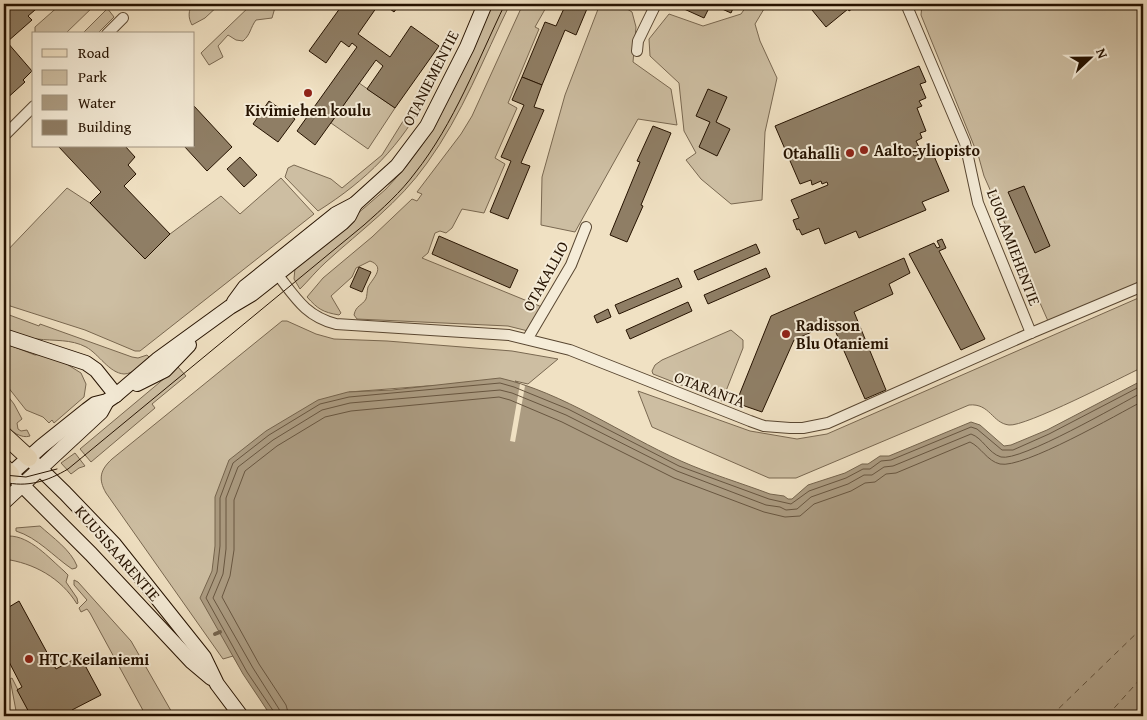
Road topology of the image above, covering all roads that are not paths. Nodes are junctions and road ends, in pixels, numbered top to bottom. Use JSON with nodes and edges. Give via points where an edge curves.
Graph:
{"nodes":[{"id":1,"x":485,"y":4,"type":"edge"},
{"id":2,"x":656,"y":4,"type":"edge"},
{"id":3,"x":906,"y":4,"type":"edge"},
{"id":4,"x":123,"y":18,"type":"dead end"},
{"id":5,"x":109,"y":32,"type":"edge"},
{"id":6,"x":638,"y":51,"type":"dead end"},
{"id":7,"x":32,"y":108,"type":"edge"},
{"id":8,"x":4,"y":136,"type":"edge"},
{"id":9,"x":586,"y":227,"type":"dead end"},
{"id":10,"x":274,"y":270,"type":"junction"},
{"id":11,"x":1143,"y":286,"type":"edge"},
{"id":12,"x":1032,"y":333,"type":"junction"},
{"id":13,"x":4,"y":336,"type":"edge"},
{"id":14,"x":528,"y":338,"type":"junction"},
{"id":15,"x":112,"y":398,"type":"junction"},
{"id":16,"x":4,"y":435,"type":"edge"},
{"id":17,"x":35,"y":464,"type":"junction"},
{"id":18,"x":6,"y":474,"type":"edge"},
{"id":19,"x":23,"y":486,"type":"junction"},
{"id":20,"x":4,"y":502,"type":"edge"},
{"id":21,"x":217,"y":684,"type":"junction"},
{"id":22,"x":240,"y":716,"type":"edge"}],
"edges":[{"from":1,"to":10,"type":"main road","name":"OTANIEMENTIE","via":[[427,126],[397,166],[355,204],[342,223]]},
{"from":2,"to":6,"type":"street","via":[[638,41]]},
{"from":3,"to":12,"type":"street","name":"LUOLAMIEHENTIE","via":[[965,143],[980,210]]},
{"from":4,"to":5,"type":"street"},
{"from":7,"to":8,"type":"street"},
{"from":9,"to":14,"type":"street","name":"OTAKALLIO","via":[[571,264]]},
{"from":10,"to":14,"type":"street","name":"OTARANTA","via":[[302,305],[322,321]]},
{"from":10,"to":15,"type":"main road","name":"OTANIEMENTIE","via":[[252,294],[157,360]]},
{"from":11,"to":12,"type":"street","name":"OTARANTA"},
{"from":12,"to":14,"type":"street","name":"OTARANTA","via":[[828,423],[803,428],[778,428],[750,421],[570,350]]},
{"from":13,"to":15,"type":"main road","via":[[86,363],[96,370]]},
{"from":15,"to":17,"type":"main road","name":"OTANIEMENTIE","via":[[95,404]]},
{"from":16,"to":17,"type":"main road","name":"KUUSISAARENTIE"},
{"from":17,"to":18,"type":"main road","name":"OTANIEMENTIE"},
{"from":17,"to":19,"type":"main road","name":"OTANIEMENTIE"},
{"from":17,"to":21,"type":"main road","name":"KUUSISAARENTIE","via":[[114,544],[204,658]]},
{"from":18,"to":19,"type":"main road","name":"KUUSISAARENTIE"},
{"from":19,"to":20,"type":"main road","name":"OTANIEMENTIE"},
{"from":19,"to":21,"type":"main road","name":"KUUSISAARENTIE"},
{"from":21,"to":22,"type":"main road","name":"KUUSISAARENTIE"}]}
